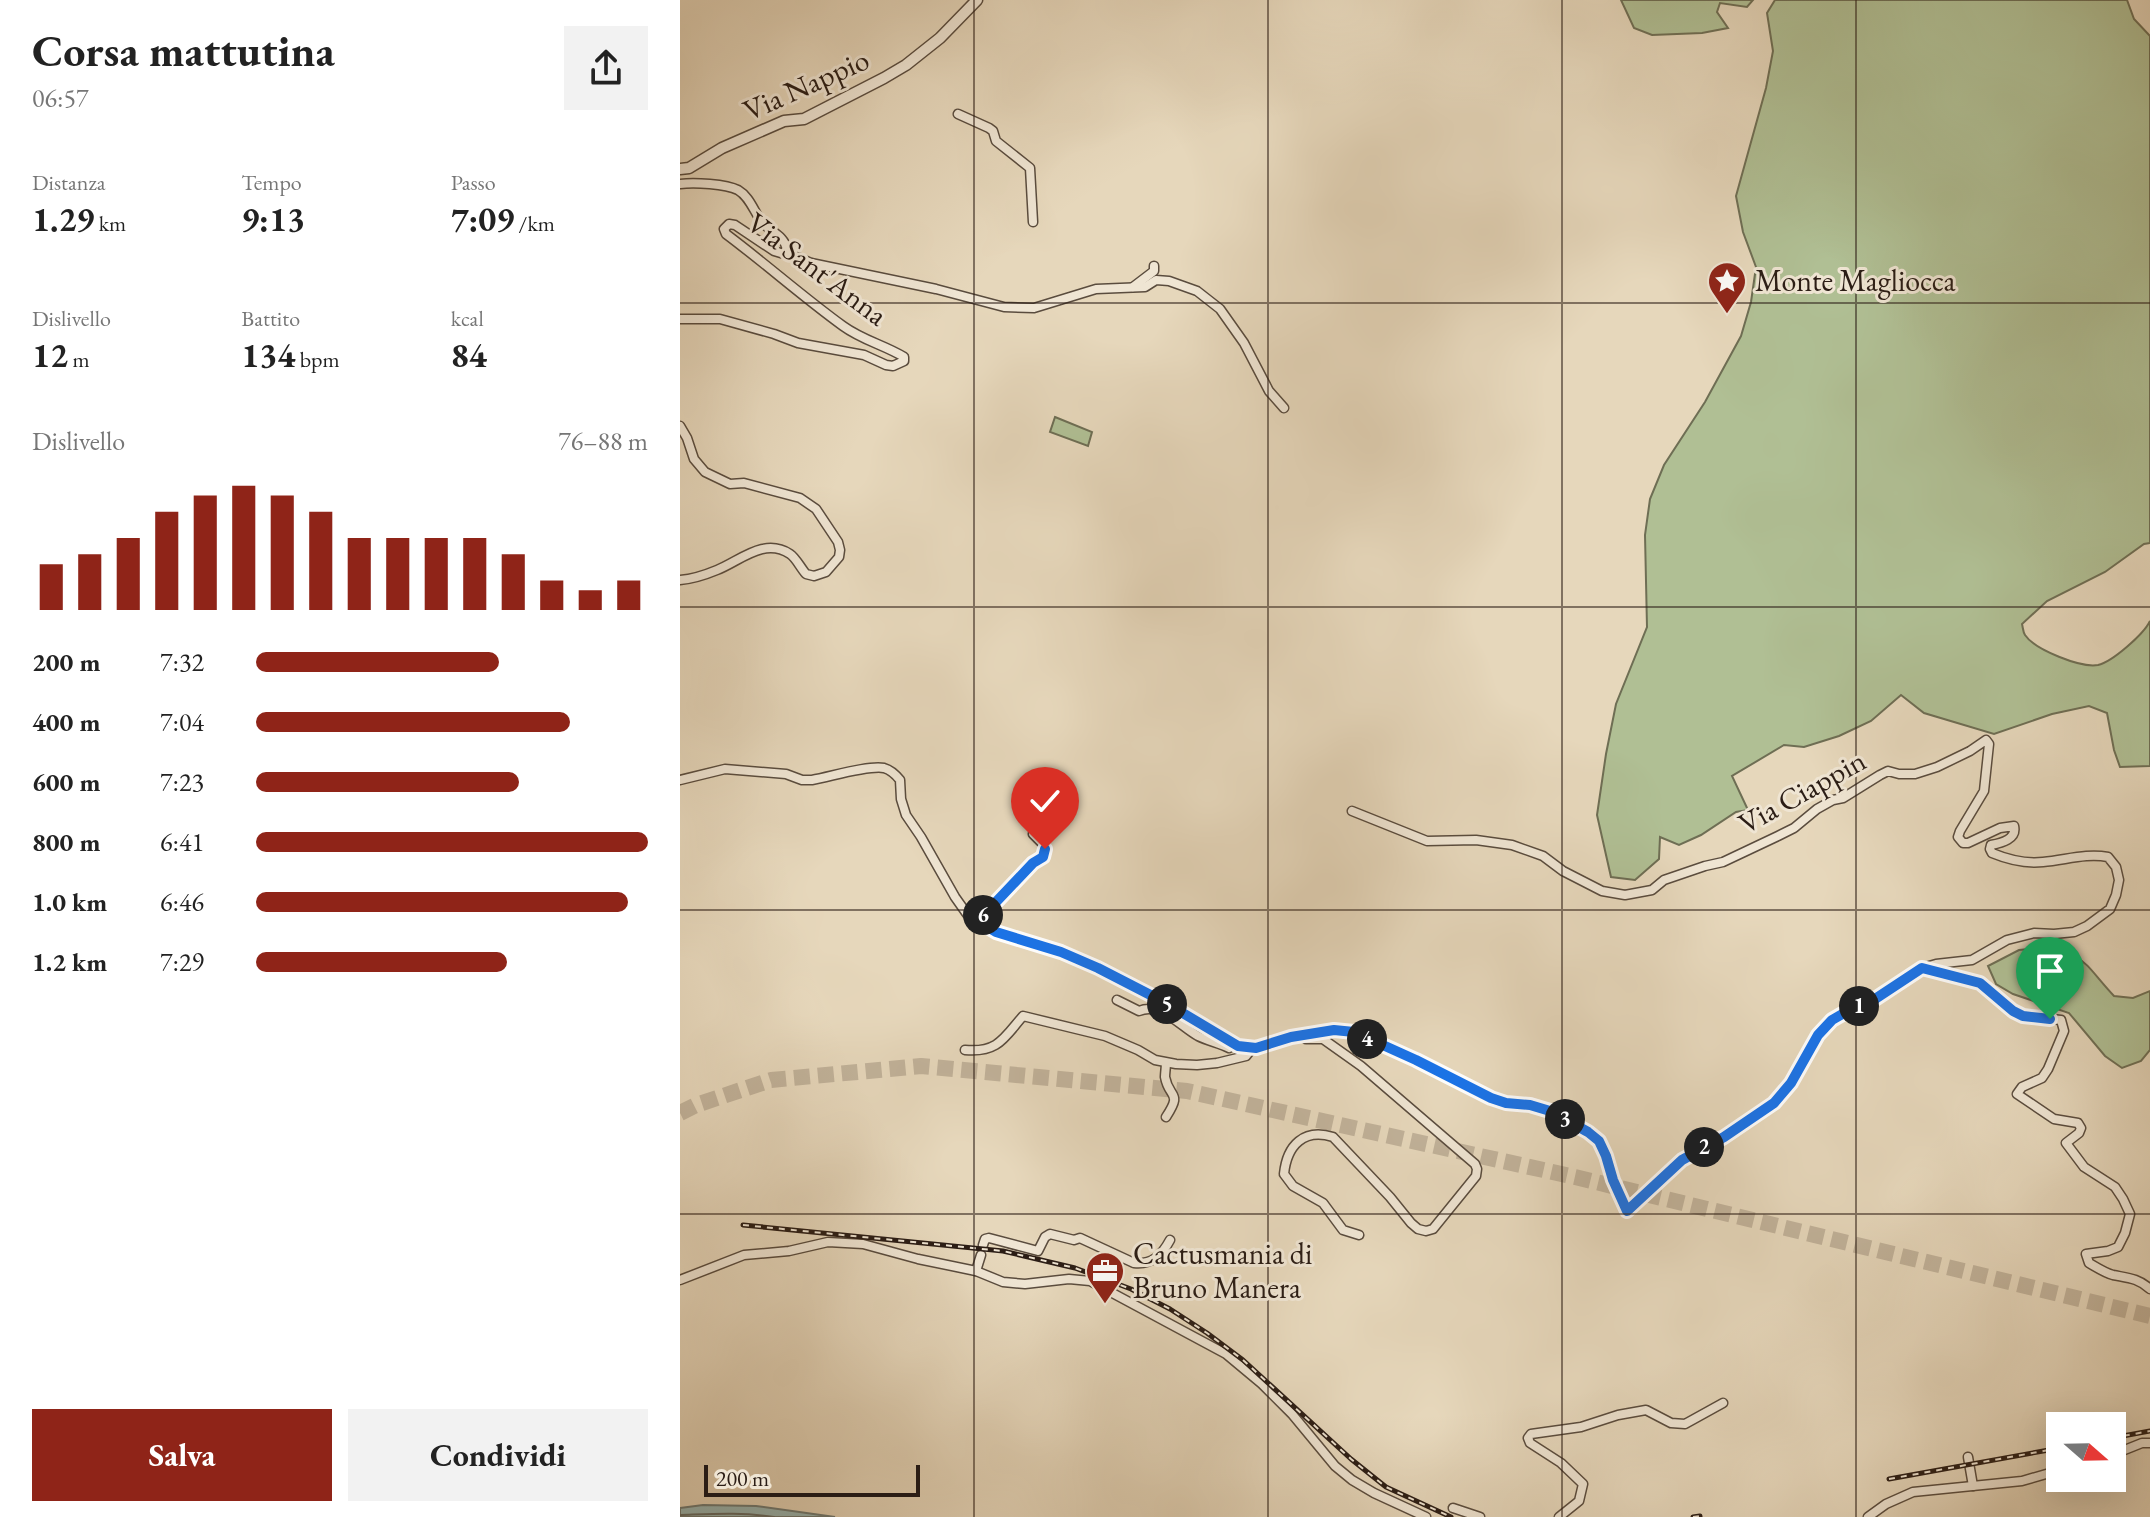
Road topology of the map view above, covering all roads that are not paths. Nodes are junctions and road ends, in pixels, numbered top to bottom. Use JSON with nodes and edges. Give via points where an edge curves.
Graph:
{"nodes":[{"id":1,"x":977,"y":0,"type":"edge"},
{"id":2,"x":958,"y":114,"type":"dead end"},
{"id":3,"x":680,"y":169,"type":"edge"},
{"id":4,"x":680,"y":184,"type":"edge"},
{"id":5,"x":1033,"y":222,"type":"dead end"},
{"id":6,"x":786,"y":252,"type":"junction"},
{"id":7,"x":1154,"y":266,"type":"dead end"},
{"id":8,"x":1132,"y":288,"type":"junction"},
{"id":9,"x":680,"y":319,"type":"edge"},
{"id":10,"x":1284,"y":408,"type":"dead end"},
{"id":11,"x":680,"y":426,"type":"edge"},
{"id":12,"x":680,"y":580,"type":"edge"},
{"id":13,"x":680,"y":780,"type":"edge"},
{"id":14,"x":1352,"y":811,"type":"dead end"},
{"id":15,"x":1039,"y":828,"type":"dead end"},
{"id":16,"x":978,"y":921,"type":"junction"},
{"id":17,"x":1922,"y":968,"type":"junction"},
{"id":18,"x":1117,"y":1000,"type":"dead end"},
{"id":19,"x":1273,"y":1044,"type":"junction"},
{"id":20,"x":965,"y":1050,"type":"dead end"},
{"id":21,"x":1249,"y":1051,"type":"junction"},
{"id":22,"x":1166,"y":1063,"type":"junction"},
{"id":23,"x":1166,"y":1117,"type":"dead end"},
{"id":24,"x":1359,"y":1235,"type":"dead end"},
{"id":25,"x":1170,"y":1240,"type":"dead end"},
{"id":26,"x":976,"y":1271,"type":"junction"},
{"id":27,"x":680,"y":1280,"type":"edge"},
{"id":28,"x":2150,"y":1289,"type":"edge"},
{"id":29,"x":1723,"y":1403,"type":"dead end"},
{"id":30,"x":2150,"y":1443,"type":"edge"},
{"id":31,"x":2126,"y":1449,"type":"edge"},
{"id":32,"x":1968,"y":1457,"type":"dead end"},
{"id":33,"x":2046,"y":1474,"type":"edge"},
{"id":34,"x":1973,"y":1486,"type":"junction"},
{"id":35,"x":1453,"y":1508,"type":"dead end"},
{"id":36,"x":1426,"y":1517,"type":"edge"},
{"id":37,"x":1480,"y":1517,"type":"edge"},
{"id":38,"x":1559,"y":1517,"type":"edge"},
{"id":39,"x":1868,"y":1517,"type":"edge"}],
"edges":[{"from":1,"to":3,"type":"street","name":"Via Nappio","via":[[940,38],[884,78],[804,119],[784,121]]},
{"from":2,"to":5,"type":"street","via":[[993,131],[996,141],[1030,168]]},
{"from":4,"to":6,"type":"street","name":"Via Sant'Anna","via":[[739,191],[762,223],[781,236]]},
{"from":6,"to":8,"type":"street","via":[[811,263],[1004,307],[1034,308],[1096,289]]},
{"from":6,"to":9,"type":"street","name":"Via Sant'Anna","via":[[774,251],[735,225],[724,229],[844,328],[896,352],[904,361],[886,365],[720,319]]},
{"from":7,"to":8,"type":"street"},
{"from":8,"to":10,"type":"street","via":[[1169,281],[1197,291],[1220,309]]},
{"from":11,"to":12,"type":"street","via":[[705,472],[730,484],[800,498],[816,509],[840,550],[820,576],[806,574],[793,555],[764,549],[695,579]]},
{"from":13,"to":16,"type":"street","via":[[725,769],[802,780],[870,768],[891,771],[900,780],[906,815],[955,897]]},
{"from":14,"to":17,"type":"street","name":"Via Ciappin","via":[[1427,841],[1512,845],[1543,856],[1602,891],[1625,895],[1723,862],[1794,828],[1817,809],[1888,771],[1915,774],[1986,740],[1984,791],[1960,831],[1963,843],[2014,826],[2008,840],[1991,845],[1992,853],[2019,862],[2108,857],[2119,880],[2116,895],[2110,909],[2074,932],[2034,933],[2007,940],[1972,960]]},
{"from":15,"to":16,"type":"street","via":[[1033,834],[1044,845],[1043,857]]},
{"from":16,"to":21,"type":"street","via":[[1098,968]]},
{"from":17,"to":19,"type":"street","name":"Via Ciappin","via":[[1832,1020],[1774,1103],[1682,1160],[1627,1211],[1599,1141],[1550,1111],[1491,1098],[1354,1032],[1334,1030]]},
{"from":17,"to":28,"type":"street","via":[[1980,983],[2023,1016],[2061,1020],[2064,1031],[2048,1069],[2017,1094],[2054,1119],[2078,1123],[2079,1133],[2066,1143],[2084,1167],[2115,1187],[2130,1214],[2118,1247],[2086,1254],[2089,1263]]},
{"from":18,"to":21,"type":"street","via":[[1139,1011],[1157,1010],[1201,1038],[1241,1053]]},
{"from":19,"to":21,"type":"street"},
{"from":19,"to":24,"type":"street","via":[[1309,1038],[1332,1044],[1475,1164],[1476,1176],[1426,1231],[1411,1223],[1333,1137],[1307,1135],[1293,1149],[1284,1174],[1293,1186],[1323,1203],[1343,1230]]},
{"from":20,"to":22,"type":"street","via":[[991,1049],[1023,1016],[1105,1036]]},
{"from":21,"to":22,"type":"street","via":[[1217,1063]]},
{"from":22,"to":23,"type":"street","via":[[1174,1100]]},
{"from":25,"to":26,"type":"street","via":[[1162,1254],[1143,1264],[1080,1238],[1050,1234],[1038,1251],[989,1238]]},
{"from":26,"to":27,"type":"street","via":[[863,1244],[828,1242],[744,1255]]},
{"from":26,"to":36,"type":"street","via":[[1025,1284],[1090,1281],[1156,1315],[1226,1354],[1262,1384],[1352,1480]]},
{"from":29,"to":38,"type":"street","via":[[1685,1424],[1641,1410],[1531,1434],[1531,1445],[1583,1484],[1579,1501]]},
{"from":30,"to":31,"type":"street"},
{"from":32,"to":34,"type":"street"},
{"from":33,"to":34,"type":"street"},
{"from":34,"to":39,"type":"street","via":[[1913,1492]]},
{"from":35,"to":37,"type":"street"}]}
